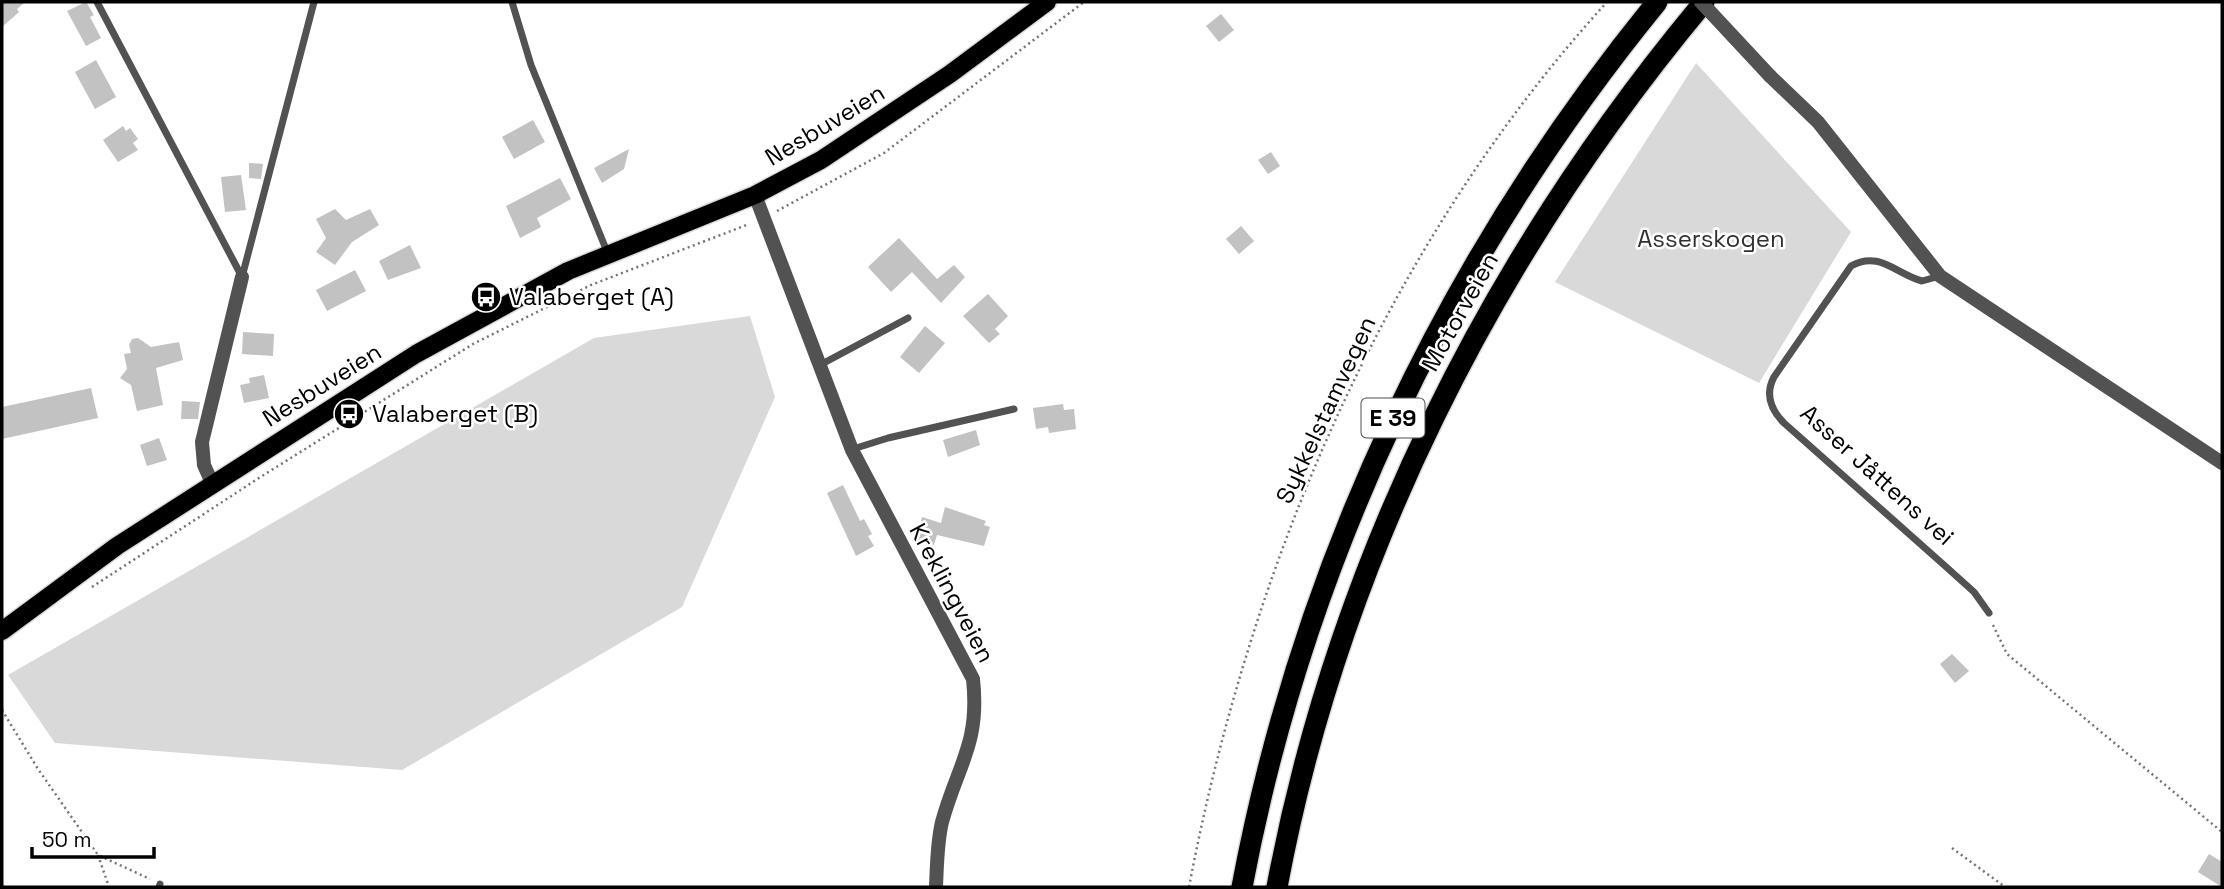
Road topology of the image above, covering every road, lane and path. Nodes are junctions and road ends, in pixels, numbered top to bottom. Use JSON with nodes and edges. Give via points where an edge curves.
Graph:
{"nodes":[{"id":1,"x":97,"y":2,"type":"edge"},
{"id":2,"x":314,"y":2,"type":"edge"},
{"id":3,"x":512,"y":2,"type":"edge"},
{"id":4,"x":1046,"y":2,"type":"edge"},
{"id":5,"x":1084,"y":2,"type":"edge"},
{"id":6,"x":1607,"y":2,"type":"edge"},
{"id":7,"x":1657,"y":2,"type":"edge"},
{"id":8,"x":1702,"y":2,"type":"edge"},
{"id":9,"x":755,"y":195,"type":"junction"},
{"id":10,"x":765,"y":218,"type":"junction"},
{"id":11,"x":608,"y":254,"type":"junction"},
{"id":12,"x":1940,"y":276,"type":"junction"},
{"id":13,"x":242,"y":277,"type":"junction"},
{"id":14,"x":908,"y":318,"type":"dead end"},
{"id":15,"x":820,"y":365,"type":"junction"},
{"id":16,"x":1014,"y":409,"type":"dead end"},
{"id":17,"x":852,"y":450,"type":"junction"},
{"id":18,"x":2222,"y":463,"type":"edge"},
{"id":19,"x":212,"y":483,"type":"junction"},
{"id":20,"x":84,"y":593,"type":"dead end"},
{"id":21,"x":1989,"y":613,"type":"joint"},
{"id":22,"x":2,"y":631,"type":"edge"},
{"id":23,"x":2,"y":710,"type":"edge"},
{"id":24,"x":2222,"y":832,"type":"edge"},
{"id":25,"x":1952,"y":848,"type":"dead end"},
{"id":26,"x":98,"y":855,"type":"junction"},
{"id":27,"x":159,"y":886,"type":"edge"},
{"id":28,"x":109,"y":887,"type":"edge"},
{"id":29,"x":936,"y":887,"type":"edge"},
{"id":30,"x":1189,"y":887,"type":"edge"},
{"id":31,"x":1242,"y":887,"type":"edge"},
{"id":32,"x":1277,"y":887,"type":"edge"},
{"id":33,"x":2005,"y":887,"type":"edge"}],
"edges":[{"from":1,"to":13,"type":"lane"},
{"from":2,"to":13,"type":"lane"},
{"from":3,"to":11,"type":"lane","via":[[531,65]]},
{"from":4,"to":9,"type":"main road","name":"Nesbuveien","via":[[862,134]]},
{"from":5,"to":10,"type":"path","via":[[884,153]]},
{"from":6,"to":30,"type":"path","name":"Sykkelstamvegen","via":[[1529,93],[1474,170],[1419,259],[1354,384],[1299,508],[1249,647]]},
{"from":7,"to":31,"type":"highway","name":"Motorveien","number":"E 39","via":[[1502,218],[1443,319],[1390,425],[1344,533],[1304,645],[1270,758]]},
{"from":8,"to":12,"type":"street","bridge":true,"via":[[1818,122]]},
{"from":8,"to":32,"type":"highway","name":"Motorveien","number":"E 39","via":[[1564,188],[1506,281],[1432,422],[1378,543],[1337,656],[1304,767]]},
{"from":9,"to":10,"type":"street","name":"Kreklingveien"},
{"from":9,"to":11,"type":"main road","name":"Nesbuveien"},
{"from":10,"to":15,"type":"street","name":"Kreklingveien"},
{"from":10,"to":20,"type":"path","via":[[591,285],[474,344]]},
{"from":11,"to":19,"type":"main road","name":"Nesbuveien","via":[[474,320]]},
{"from":12,"to":18,"type":"street"},
{"from":12,"to":21,"type":"lane","name":"Asser Jåttens vei","via":[[1914,279],[1875,259],[1851,266],[1774,377],[1770,401],[1784,423],[1974,592]]},
{"from":13,"to":19,"type":"street","via":[[202,442],[204,465]]},
{"from":14,"to":15,"type":"lane"},
{"from":15,"to":17,"type":"street","name":"Kreklingveien"},
{"from":16,"to":17,"type":"lane"},
{"from":17,"to":29,"type":"street","name":"Kreklingveien","via":[[973,679],[972,741],[943,819]]},
{"from":19,"to":22,"type":"main road","name":"Nesbuveien","via":[[70,578]]},
{"from":21,"to":24,"type":"path","via":[[2007,654]]},
{"from":23,"to":26,"type":"path"},
{"from":25,"to":33,"type":"path"},
{"from":26,"to":27,"type":"path"},
{"from":26,"to":28,"type":"path"}]}
